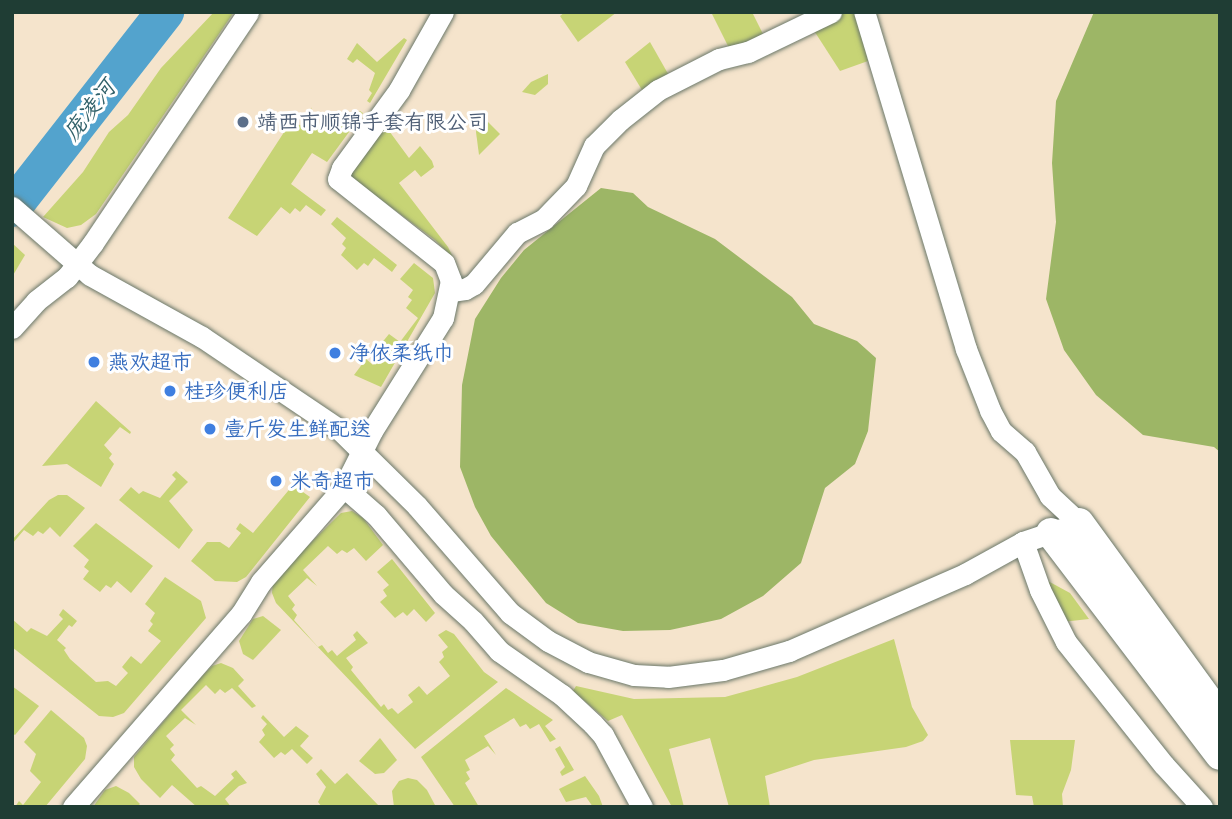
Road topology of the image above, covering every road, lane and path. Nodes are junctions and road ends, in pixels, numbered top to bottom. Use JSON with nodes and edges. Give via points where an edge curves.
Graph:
{"nodes":[{"id":1,"x":247,"y":12,"type":"edge"},
{"id":2,"x":443,"y":12,"type":"edge"},
{"id":3,"x":831,"y":12,"type":"edge"},
{"id":4,"x":864,"y":12,"type":"edge"},
{"id":5,"x":12,"y":207,"type":"edge"},
{"id":6,"x":77,"y":264,"type":"junction"},
{"id":7,"x":451,"y":291,"type":"junction"},
{"id":8,"x":12,"y":328,"type":"edge"},
{"id":9,"x":363,"y":452,"type":"junction"},
{"id":10,"x":344,"y":487,"type":"junction"},
{"id":11,"x":1079,"y":523,"type":"junction"},
{"id":12,"x":1051,"y":533,"type":"junction"},
{"id":13,"x":1023,"y":542,"type":"junction"},
{"id":14,"x":1220,"y":718,"type":"edge"},
{"id":15,"x":1220,"y":755,"type":"edge"},
{"id":16,"x":73,"y":807,"type":"edge"},
{"id":17,"x":642,"y":807,"type":"edge"},
{"id":18,"x":1202,"y":807,"type":"edge"}],
"edges":[{"from":1,"to":6,"type":"street"},
{"from":2,"to":7,"type":"street","via":[[338,179],[444,263]]},
{"from":3,"to":7,"type":"street","via":[[748,52],[710,63],[652,95],[594,146],[576,186],[544,219],[517,233],[474,284]]},
{"from":4,"to":11,"type":"street","via":[[967,349],[990,410],[1001,431],[1025,452],[1050,496]]},
{"from":5,"to":6,"type":"street"},
{"from":6,"to":8,"type":"street"},
{"from":6,"to":9,"type":"street","via":[[276,384]]},
{"from":7,"to":9,"type":"street","via":[[436,331]]},
{"from":9,"to":10,"type":"street"},
{"from":9,"to":13,"type":"street","via":[[510,613],[567,652],[635,675],[697,675],[757,662],[965,574]]},
{"from":10,"to":16,"type":"street"},
{"from":10,"to":17,"type":"street","via":[[376,515],[425,575],[499,651],[562,695],[593,724]]},
{"from":11,"to":12,"type":"street"},
{"from":11,"to":14,"type":"street"},
{"from":12,"to":13,"type":"street"},
{"from":12,"to":15,"type":"street"},
{"from":13,"to":18,"type":"street","via":[[1066,642]]}]}
